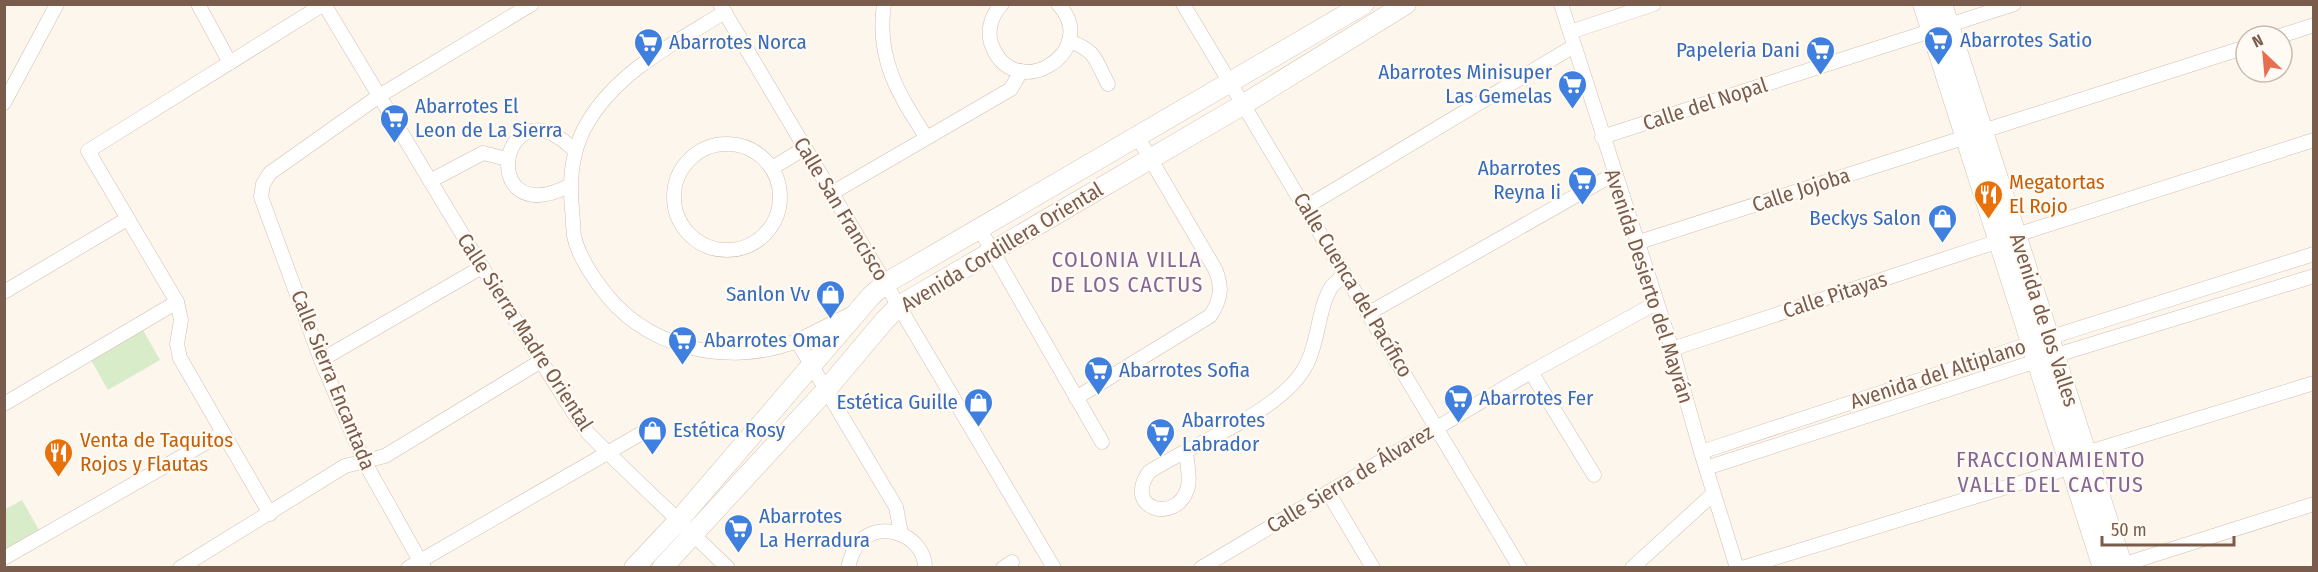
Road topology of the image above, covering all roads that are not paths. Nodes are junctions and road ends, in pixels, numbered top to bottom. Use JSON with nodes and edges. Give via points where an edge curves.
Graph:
{"nodes":[{"id":1,"x":57,"y":4,"type":"edge"},
{"id":2,"x":198,"y":4,"type":"edge"},
{"id":3,"x":324,"y":4,"type":"edge"},
{"id":4,"x":532,"y":4,"type":"edge"},
{"id":5,"x":884,"y":4,"type":"edge"},
{"id":6,"x":1002,"y":4,"type":"edge"},
{"id":7,"x":1058,"y":4,"type":"edge"},
{"id":8,"x":1183,"y":4,"type":"edge"},
{"id":9,"x":1364,"y":4,"type":"edge"},
{"id":10,"x":1406,"y":4,"type":"edge"},
{"id":11,"x":1561,"y":4,"type":"edge"},
{"id":12,"x":1654,"y":4,"type":"edge"},
{"id":13,"x":1923,"y":4,"type":"edge"},
{"id":14,"x":1942,"y":4,"type":"edge"},
{"id":15,"x":2014,"y":4,"type":"edge"},
{"id":16,"x":722,"y":8,"type":"edge"},
{"id":17,"x":2313,"y":25,"type":"edge"},
{"id":18,"x":1940,"y":28,"type":"junction"},
{"id":19,"x":2294,"y":31,"type":"edge"},
{"id":20,"x":1572,"y":39,"type":"junction"},
{"id":21,"x":1069,"y":41,"type":"junction"},
{"id":22,"x":2234,"y":51,"type":"edge"},
{"id":23,"x":230,"y":63,"type":"junction"},
{"id":24,"x":1020,"y":72,"type":"junction"},
{"id":25,"x":1230,"y":81,"type":"junction"},
{"id":26,"x":1108,"y":84,"type":"dead end"},
{"id":27,"x":379,"y":96,"type":"junction"},
{"id":28,"x":4,"y":102,"type":"edge"},
{"id":29,"x":1244,"y":104,"type":"junction"},
{"id":30,"x":1975,"y":134,"type":"junction"},
{"id":31,"x":1137,"y":136,"type":"junction"},
{"id":32,"x":926,"y":137,"type":"junction"},
{"id":33,"x":1602,"y":137,"type":"junction"},
{"id":34,"x":2313,"y":140,"type":"edge"},
{"id":35,"x":805,"y":148,"type":"junction"},
{"id":36,"x":576,"y":151,"type":"junction"},
{"id":37,"x":507,"y":159,"type":"junction"},
{"id":38,"x":1150,"y":159,"type":"junction"},
{"id":39,"x":772,"y":168,"type":"junction"},
{"id":40,"x":1614,"y":174,"type":"junction"},
{"id":41,"x":430,"y":181,"type":"junction"},
{"id":42,"x":569,"y":186,"type":"junction"},
{"id":43,"x":832,"y":193,"type":"junction"},
{"id":44,"x":1306,"y":207,"type":"junction"},
{"id":45,"x":127,"y":219,"type":"junction"},
{"id":46,"x":979,"y":228,"type":"junction"},
{"id":47,"x":2008,"y":238,"type":"junction"},
{"id":48,"x":1636,"y":243,"type":"junction"},
{"id":49,"x":992,"y":251,"type":"junction"},
{"id":50,"x":2313,"y":254,"type":"edge"},
{"id":51,"x":482,"y":267,"type":"junction"},
{"id":52,"x":1346,"y":273,"type":"junction"},
{"id":53,"x":2313,"y":276,"type":"edge"},
{"id":54,"x":886,"y":283,"type":"junction"},
{"id":55,"x":4,"y":292,"type":"edge"},
{"id":56,"x":177,"y":302,"type":"junction"},
{"id":57,"x":1656,"y":303,"type":"junction"},
{"id":58,"x":899,"y":306,"type":"junction"},
{"id":59,"x":859,"y":310,"type":"junction"},
{"id":60,"x":1369,"y":313,"type":"junction"},
{"id":61,"x":796,"y":341,"type":"junction"},
{"id":62,"x":1672,"y":349,"type":"junction"},
{"id":63,"x":2043,"y":350,"type":"junction"},
{"id":64,"x":321,"y":360,"type":"junction"},
{"id":65,"x":541,"y":361,"type":"junction"},
{"id":66,"x":812,"y":366,"type":"junction"},
{"id":67,"x":1531,"y":372,"type":"junction"},
{"id":68,"x":2313,"y":383,"type":"edge"},
{"id":69,"x":826,"y":390,"type":"junction"},
{"id":70,"x":1077,"y":398,"type":"junction"},
{"id":71,"x":4,"y":404,"type":"edge"},
{"id":72,"x":1438,"y":427,"type":"junction"},
{"id":73,"x":647,"y":430,"type":"dead end"},
{"id":74,"x":223,"y":433,"type":"junction"},
{"id":75,"x":1102,"y":442,"type":"dead end"},
{"id":76,"x":607,"y":452,"type":"junction"},
{"id":77,"x":1186,"y":452,"type":"dead end"},
{"id":78,"x":1701,"y":452,"type":"junction"},
{"id":79,"x":2086,"y":453,"type":"junction"},
{"id":80,"x":364,"y":461,"type":"junction"},
{"id":81,"x":2072,"y":467,"type":"junction"},
{"id":82,"x":1706,"y":468,"type":"junction"},
{"id":83,"x":1594,"y":475,"type":"dead end"},
{"id":84,"x":1328,"y":492,"type":"junction"},
{"id":85,"x":1713,"y":494,"type":"junction"},
{"id":86,"x":2313,"y":504,"type":"edge"},
{"id":87,"x":270,"y":514,"type":"junction"},
{"id":88,"x":679,"y":520,"type":"junction"},
{"id":89,"x":901,"y":533,"type":"junction"},
{"id":90,"x":694,"y":535,"type":"junction"},
{"id":91,"x":4,"y":558,"type":"edge"},
{"id":92,"x":417,"y":565,"type":"edge"},
{"id":93,"x":180,"y":567,"type":"edge"},
{"id":94,"x":634,"y":567,"type":"edge"},
{"id":95,"x":662,"y":567,"type":"edge"},
{"id":96,"x":728,"y":567,"type":"edge"},
{"id":97,"x":848,"y":567,"type":"edge"},
{"id":98,"x":925,"y":567,"type":"edge"},
{"id":99,"x":1054,"y":567,"type":"edge"},
{"id":100,"x":1203,"y":567,"type":"edge"},
{"id":101,"x":1373,"y":567,"type":"edge"},
{"id":102,"x":1520,"y":567,"type":"edge"},
{"id":103,"x":1632,"y":567,"type":"edge"},
{"id":104,"x":1739,"y":567,"type":"edge"},
{"id":105,"x":2116,"y":567,"type":"edge"}],
"edges":[{"from":1,"to":28,"type":"street"},
{"from":2,"to":23,"type":"street"},
{"from":3,"to":23,"type":"street"},
{"from":3,"to":27,"type":"street","name":"Calle Sierra Madre Oriental"},
{"from":4,"to":27,"type":"street"},
{"from":5,"to":32,"type":"street","via":[[884,53],[898,93]]},
{"from":6,"to":24,"type":"street","via":[[990,24],[990,39],[995,54]]},
{"from":7,"to":21,"type":"street","via":[[1070,26]]},
{"from":8,"to":25,"type":"street","name":"Calle Cuenca del Pacífico"},
{"from":9,"to":25,"type":"street","name":"Avenida Cordillera Oriental"},
{"from":10,"to":29,"type":"street","name":"Avenida Cordillera Oriental"},
{"from":11,"to":20,"type":"street","name":"Avenida Desierto del Mayrán"},
{"from":12,"to":20,"type":"street"},
{"from":13,"to":18,"type":"street","name":"Avenida de los Valles"},
{"from":14,"to":18,"type":"street","name":"Avenida de los Valles"},
{"from":15,"to":18,"type":"street","name":"Calle del Nopal"},
{"from":16,"to":35,"type":"street","name":"Calle San Francisco"},
{"from":16,"to":36,"type":"street","via":[[631,72],[604,98]]},
{"from":17,"to":19,"type":"street"},
{"from":18,"to":30,"type":"street","name":"Avenida de los Valles"},
{"from":18,"to":33,"type":"street","name":"Calle del Nopal"},
{"from":20,"to":33,"type":"street","name":"Avenida Desierto del Mayrán"},
{"from":20,"to":44,"type":"street"},
{"from":21,"to":24,"type":"street","via":[[1062,56],[1051,66],[1036,72]]},
{"from":21,"to":26,"type":"street","via":[[1091,52]]},
{"from":22,"to":30,"type":"street","name":"Calle Jojoba"},
{"from":23,"to":45,"type":"street","via":[[88,151]]},
{"from":24,"to":32,"type":"street","via":[[1011,89]]},
{"from":25,"to":29,"type":"street","name":"Calle Cuenca del Pacífico"},
{"from":25,"to":31,"type":"street","name":"Avenida Cordillera Oriental"},
{"from":27,"to":41,"type":"street","name":"Calle Sierra Madre Oriental"},
{"from":27,"to":64,"type":"street","name":"Calle Sierra Encantada","via":[[270,173],[263,184],[261,197]]},
{"from":29,"to":38,"type":"street","name":"Avenida Cordillera Oriental"},
{"from":29,"to":44,"type":"street","name":"Calle Cuenca del Pacífico"},
{"from":30,"to":47,"type":"street","name":"Avenida de los Valles"},
{"from":30,"to":48,"type":"street","name":"Calle Jojoba"},
{"from":31,"to":38,"type":"street"},
{"from":31,"to":46,"type":"street","name":"Avenida Cordillera Oriental"},
{"from":32,"to":43,"type":"street"},
{"from":33,"to":40,"type":"street","name":"Avenida Desierto del Mayrán"},
{"from":34,"to":47,"type":"street","name":"Calle Pitayas"},
{"from":35,"to":39,"type":"street"},
{"from":35,"to":43,"type":"street","name":"Calle San Francisco"},
{"from":36,"to":37,"type":"street","via":[[550,131],[535,130],[522,135]]},
{"from":36,"to":42,"type":"street"},
{"from":37,"to":41,"type":"street","via":[[483,153]]},
{"from":37,"to":42,"type":"street","via":[[508,173],[527,194],[541,197]]},
{"from":38,"to":49,"type":"street","name":"Avenida Cordillera Oriental"},
{"from":38,"to":70,"type":"street","via":[[1215,269],[1220,280],[1217,306],[1210,316]]},
{"from":39,"to":39,"type":"street","via":[[758,153],[738,145],[717,144],[698,152],[682,167],[674,186],[673,207],[681,227],[696,242],[715,250],[736,250],[756,243],[771,228],[780,209],[780,188]]},
{"from":40,"to":48,"type":"street","name":"Avenida Desierto del Mayrán"},
{"from":40,"to":60,"type":"street"},
{"from":41,"to":51,"type":"street","name":"Calle Sierra Madre Oriental"},
{"from":42,"to":61,"type":"street","via":[[574,237],[586,267],[609,300],[633,321],[669,341],[707,352],[744,354]]},
{"from":43,"to":54,"type":"street","name":"Calle San Francisco"},
{"from":44,"to":52,"type":"street","name":"Calle Cuenca del Pacífico"},
{"from":45,"to":55,"type":"street"},
{"from":45,"to":56,"type":"street"},
{"from":46,"to":49,"type":"street"},
{"from":46,"to":54,"type":"street","name":"Avenida Cordillera Oriental"},
{"from":47,"to":62,"type":"street","name":"Calle Pitayas"},
{"from":47,"to":63,"type":"street","name":"Avenida de los Valles"},
{"from":48,"to":57,"type":"street","name":"Avenida Desierto del Mayrán"},
{"from":49,"to":58,"type":"street","name":"Avenida Cordillera Oriental"},
{"from":49,"to":70,"type":"street"},
{"from":50,"to":63,"type":"street","name":"Avenida del Altiplano"},
{"from":51,"to":64,"type":"street"},
{"from":51,"to":65,"type":"street","name":"Calle Sierra Madre Oriental"},
{"from":52,"to":60,"type":"street","name":"Calle Cuenca del Pacífico"},
{"from":52,"to":77,"type":"street","via":[[1332,287],[1326,301],[1315,349],[1287,390]]},
{"from":53,"to":63,"type":"street","name":"Avenida del Altiplano"},
{"from":54,"to":58,"type":"street","name":"Calle San Francisco"},
{"from":54,"to":59,"type":"street","name":"Avenida Cordillera Oriental"},
{"from":56,"to":71,"type":"street"},
{"from":56,"to":74,"type":"street","via":[[180,358]]},
{"from":57,"to":62,"type":"street","name":"Avenida Desierto del Mayrán"},
{"from":57,"to":67,"type":"street","name":"Calle Sierra de Álvarez"},
{"from":58,"to":69,"type":"street","name":"Avenida Cordillera Oriental"},
{"from":58,"to":99,"type":"street","name":"Calle San Francisco"},
{"from":59,"to":61,"type":"street"},
{"from":59,"to":66,"type":"street","name":"Avenida Cordillera Oriental"},
{"from":60,"to":72,"type":"street","name":"Calle Cuenca del Pacífico"},
{"from":61,"to":66,"type":"street"},
{"from":62,"to":78,"type":"street","name":"Avenida Desierto del Mayrán"},
{"from":63,"to":78,"type":"street","name":"Avenida del Altiplano"},
{"from":63,"to":79,"type":"street","name":"Avenida de los Valles"},
{"from":63,"to":81,"type":"street","name":"Avenida de los Valles"},
{"from":63,"to":82,"type":"street","name":"Avenida del Altiplano"},
{"from":64,"to":80,"type":"street","name":"Calle Sierra Encantada"},
{"from":65,"to":76,"type":"street","name":"Calle Sierra Madre Oriental","via":[[588,433]]},
{"from":65,"to":80,"type":"street","via":[[385,456]]},
{"from":66,"to":69,"type":"street"},
{"from":66,"to":88,"type":"street","name":"Avenida Cordillera Oriental"},
{"from":67,"to":72,"type":"street","name":"Calle Sierra de Álvarez"},
{"from":67,"to":83,"type":"street"},
{"from":68,"to":79,"type":"street"},
{"from":69,"to":89,"type":"street","via":[[896,507]]},
{"from":69,"to":90,"type":"street","name":"Avenida Cordillera Oriental"},
{"from":70,"to":75,"type":"street"},
{"from":72,"to":84,"type":"street","name":"Calle Sierra de Álvarez"},
{"from":72,"to":102,"type":"street","name":"Calle Cuenca del Pacífico"},
{"from":73,"to":76,"type":"street"},
{"from":74,"to":87,"type":"street"},
{"from":74,"to":91,"type":"street"},
{"from":76,"to":88,"type":"street","name":"Calle Sierra Madre Oriental"},
{"from":76,"to":92,"type":"street"},
{"from":78,"to":82,"type":"street","name":"Avenida Desierto del Mayrán"},
{"from":79,"to":105,"type":"street","name":"Avenida de los Valles"},
{"from":80,"to":87,"type":"street","via":[[345,466]]},
{"from":80,"to":92,"type":"street","name":"Calle Sierra Encantada"},
{"from":81,"to":104,"type":"street"},
{"from":81,"to":105,"type":"street","name":"Avenida de los Valles"},
{"from":82,"to":85,"type":"street","name":"Avenida Desierto del Mayrán"},
{"from":84,"to":100,"type":"street","name":"Calle Sierra de Álvarez"},
{"from":84,"to":101,"type":"street"},
{"from":85,"to":103,"type":"street"},
{"from":85,"to":104,"type":"street","name":"Avenida Desierto del Mayrán"},
{"from":86,"to":105,"type":"street"},
{"from":87,"to":93,"type":"street"},
{"from":88,"to":90,"type":"street","name":"Calle Sierra Madre Oriental"},
{"from":88,"to":94,"type":"street","name":"Avenida Cordillera Oriental"},
{"from":89,"to":97,"type":"street","via":[[882,531],[864,538],[852,552]]},
{"from":89,"to":98,"type":"street","via":[[916,544]]},
{"from":90,"to":95,"type":"street","name":"Avenida Cordillera Oriental"},
{"from":90,"to":96,"type":"street","name":"Calle Sierra Madre Oriental"}]}
